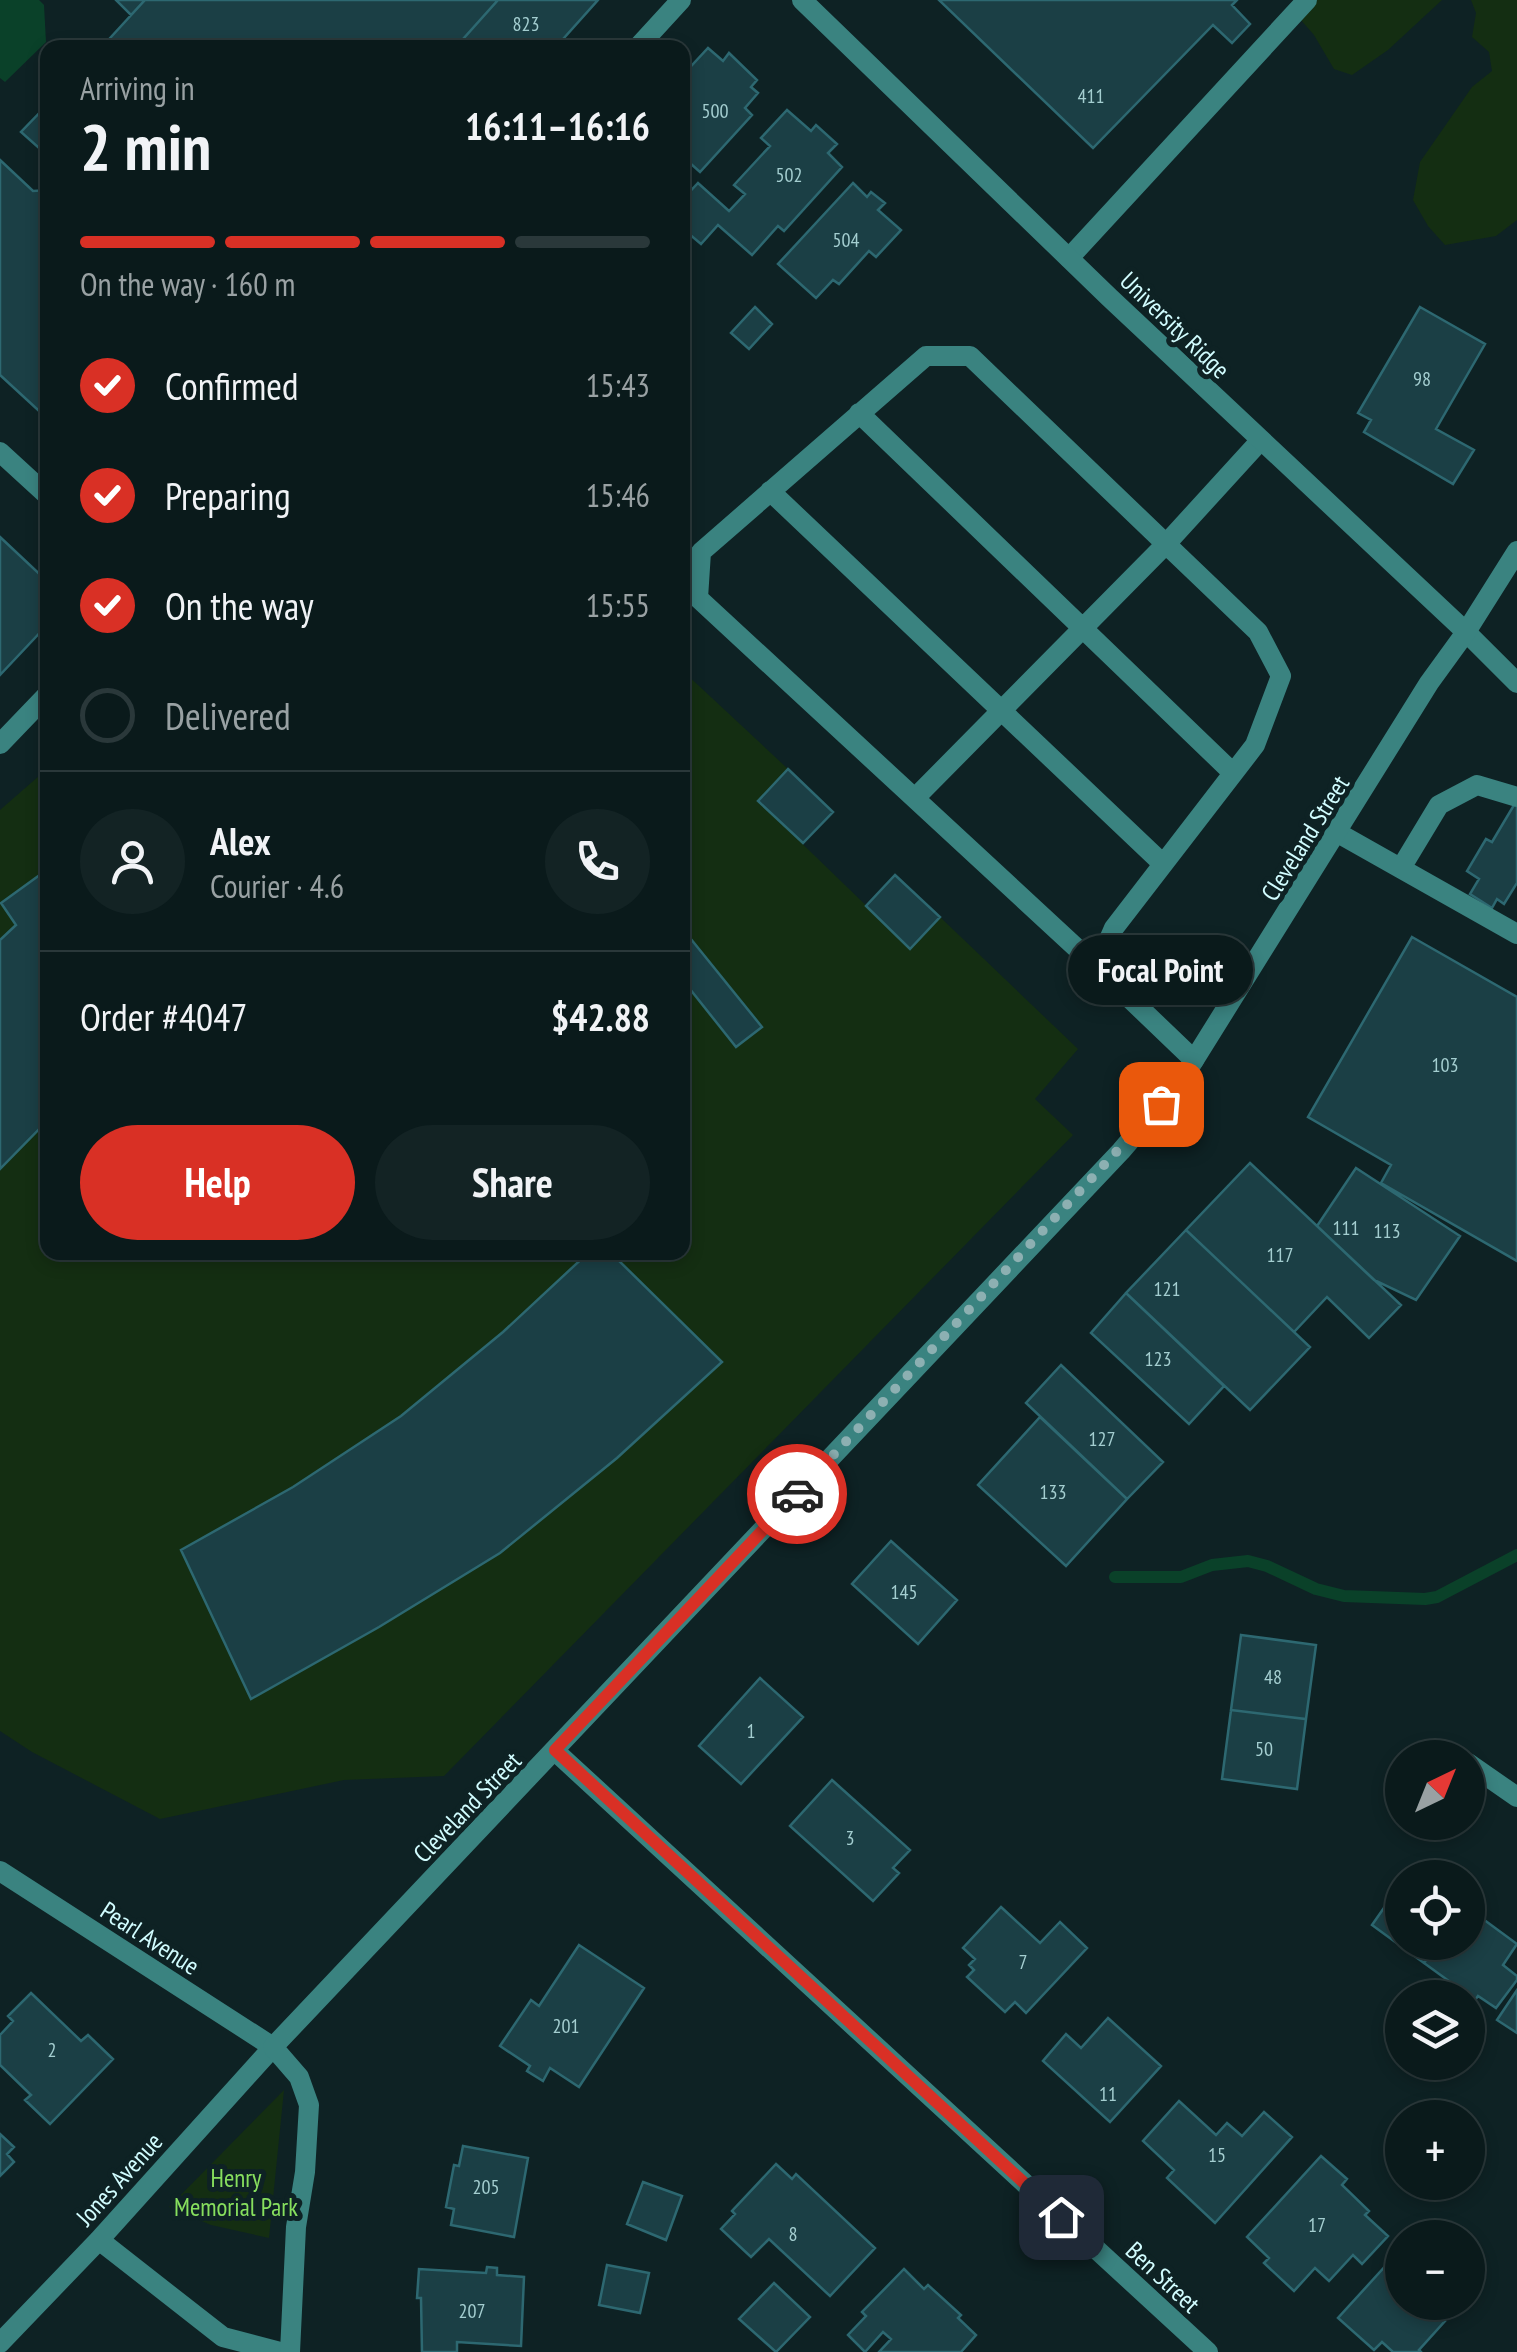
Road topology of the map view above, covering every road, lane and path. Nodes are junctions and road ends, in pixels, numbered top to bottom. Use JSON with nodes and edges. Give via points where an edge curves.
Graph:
{"nodes":[{"id":1,"x":680,"y":0,"type":"edge"},
{"id":2,"x":802,"y":0,"type":"edge"},
{"id":3,"x":1307,"y":0,"type":"edge"},
{"id":4,"x":644,"y":40,"type":"edge"},
{"id":5,"x":1069,"y":258,"type":"junction"},
{"id":6,"x":859,"y":413,"type":"junction"},
{"id":7,"x":1260,"y":440,"type":"junction"},
{"id":8,"x":0,"y":452,"type":"edge"},
{"id":9,"x":40,"y":489,"type":"edge"},
{"id":10,"x":770,"y":492,"type":"junction"},
{"id":11,"x":1166,"y":544,"type":"junction"},
{"id":12,"x":1517,"y":551,"type":"edge"},
{"id":13,"x":1082,"y":629,"type":"junction"},
{"id":14,"x":1466,"y":632,"type":"junction"},
{"id":15,"x":1517,"y":682,"type":"edge"},
{"id":16,"x":40,"y":702,"type":"edge"},
{"id":17,"x":1001,"y":710,"type":"junction"},
{"id":18,"x":0,"y":744,"type":"edge"},
{"id":19,"x":1233,"y":773,"type":"junction"},
{"id":20,"x":1517,"y":797,"type":"edge"},
{"id":21,"x":915,"y":798,"type":"junction"},
{"id":22,"x":1338,"y":832,"type":"junction"},
{"id":23,"x":1163,"y":864,"type":"junction"},
{"id":24,"x":1401,"y":868,"type":"junction"},
{"id":25,"x":1517,"y":934,"type":"edge"},
{"id":26,"x":1097,"y":967,"type":"junction"},
{"id":27,"x":1194,"y":1060,"type":"junction"},
{"id":28,"x":555,"y":1750,"type":"junction"},
{"id":29,"x":1485,"y":1775,"type":"edge"},
{"id":30,"x":1517,"y":1797,"type":"edge"},
{"id":31,"x":0,"y":1870,"type":"edge"},
{"id":32,"x":273,"y":2047,"type":"junction"},
{"id":33,"x":99,"y":2240,"type":"junction"},
{"id":34,"x":0,"y":2343,"type":"edge"},
{"id":35,"x":280,"y":2352,"type":"edge"},
{"id":36,"x":290,"y":2352,"type":"edge"},
{"id":37,"x":1208,"y":2352,"type":"edge"}],
"edges":[{"from":1,"to":4,"type":"street"},
{"from":2,"to":5,"type":"street","name":"University Ridge"},
{"from":3,"to":5,"type":"street"},
{"from":5,"to":7,"type":"street","name":"University Ridge"},
{"from":6,"to":10,"type":"street"},
{"from":6,"to":11,"type":"street","via":[[926,356],[970,356]]},
{"from":6,"to":13,"type":"street"},
{"from":7,"to":11,"type":"street"},
{"from":7,"to":14,"type":"street","name":"University Ridge"},
{"from":8,"to":9,"type":"street"},
{"from":10,"to":17,"type":"street"},
{"from":10,"to":21,"type":"street","via":[[701,552],[698,598]]},
{"from":11,"to":13,"type":"street"},
{"from":11,"to":19,"type":"street","via":[[1258,632],[1280,676],[1255,745]]},
{"from":12,"to":14,"type":"street","name":"Cleveland Street"},
{"from":13,"to":17,"type":"street"},
{"from":13,"to":19,"type":"street"},
{"from":14,"to":15,"type":"street","name":"University Ridge"},
{"from":14,"to":22,"type":"street","name":"Cleveland Street"},
{"from":16,"to":18,"type":"street"},
{"from":17,"to":21,"type":"street"},
{"from":17,"to":23,"type":"street"},
{"from":19,"to":23,"type":"street"},
{"from":20,"to":24,"type":"street","via":[[1477,785],[1439,805]]},
{"from":21,"to":26,"type":"street"},
{"from":22,"to":24,"type":"street"},
{"from":22,"to":27,"type":"street","name":"Cleveland Street"},
{"from":23,"to":26,"type":"street","via":[[1114,928]]},
{"from":24,"to":25,"type":"street"},
{"from":26,"to":27,"type":"street"},
{"from":27,"to":28,"type":"street","name":"Cleveland Street","via":[[1121,1151]]},
{"from":28,"to":32,"type":"street","name":"Cleveland Street"},
{"from":28,"to":37,"type":"street","name":"Ben Street"},
{"from":29,"to":30,"type":"street"},
{"from":31,"to":32,"type":"street","name":"Pearl Avenue"},
{"from":32,"to":33,"type":"street","name":"Jones Avenue"},
{"from":32,"to":36,"type":"street","via":[[299,2077],[309,2105]]},
{"from":33,"to":34,"type":"street","name":"Jones Avenue"},
{"from":33,"to":35,"type":"street","via":[[222,2337]]}]}
